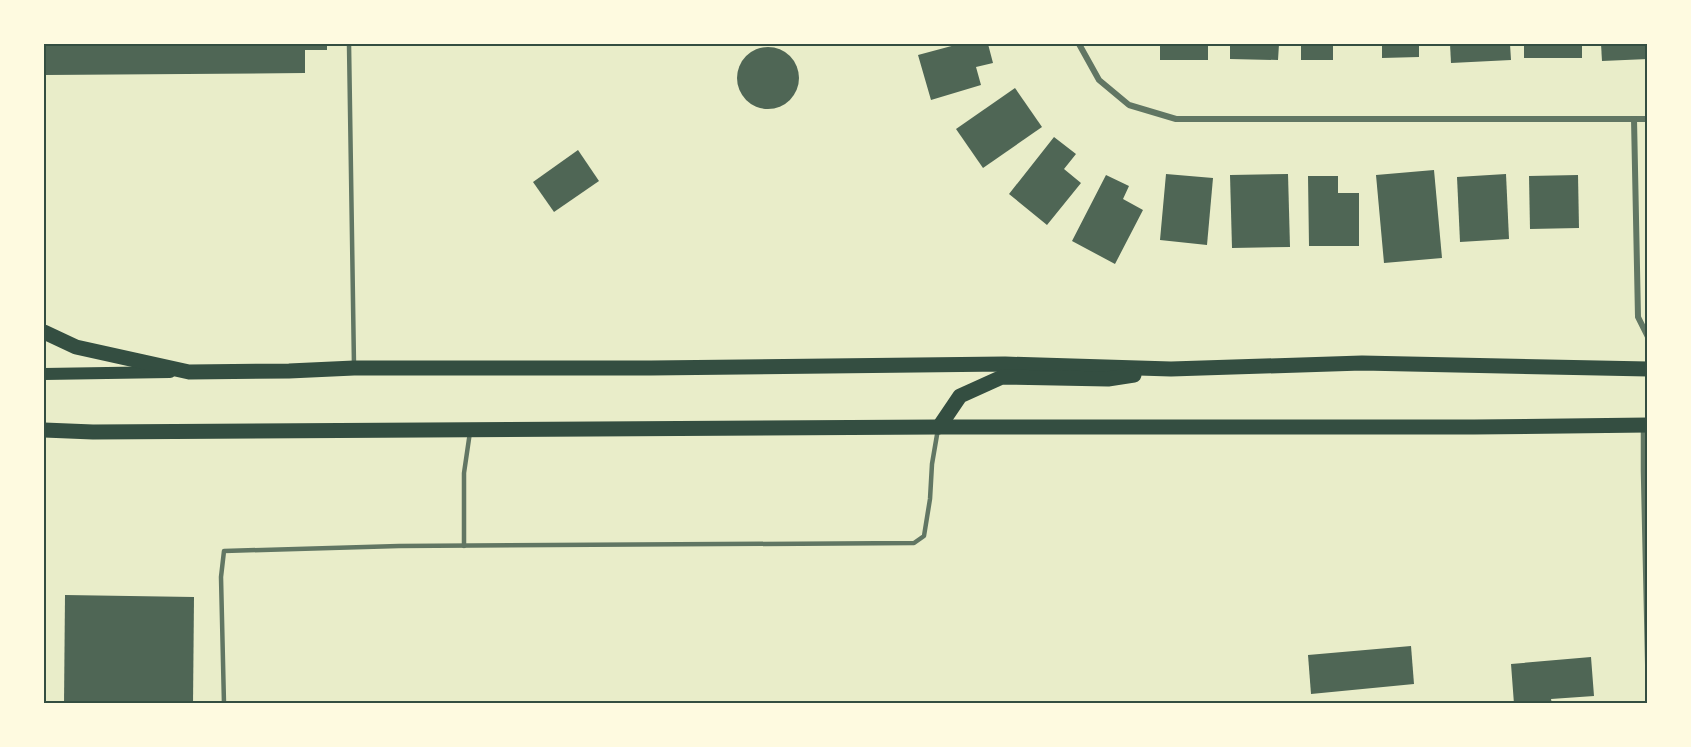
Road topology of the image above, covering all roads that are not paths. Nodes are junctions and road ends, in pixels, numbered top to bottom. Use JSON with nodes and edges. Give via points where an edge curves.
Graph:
{"nodes":[{"id":1,"x":349,"y":44,"type":"edge"},
{"id":2,"x":1079,"y":44,"type":"edge"},
{"id":3,"x":1634,"y":119,"type":"junction"},
{"id":4,"x":1647,"y":119,"type":"edge"},
{"id":5,"x":44,"y":332,"type":"edge"},
{"id":6,"x":1647,"y":337,"type":"edge"},
{"id":7,"x":354,"y":368,"type":"junction"},
{"id":8,"x":1171,"y":369,"type":"junction"},
{"id":9,"x":1647,"y":369,"type":"edge"},
{"id":10,"x":189,"y":372,"type":"junction"},
{"id":11,"x":44,"y":374,"type":"edge"},
{"id":12,"x":1645,"y":425,"type":"edge"},
{"id":13,"x":939,"y":427,"type":"junction"},
{"id":14,"x":470,"y":429,"type":"junction"},
{"id":15,"x":44,"y":430,"type":"edge"},
{"id":16,"x":464,"y":546,"type":"junction"},
{"id":17,"x":1647,"y":699,"type":"edge"},
{"id":18,"x":224,"y":704,"type":"edge"}],
"edges":[{"from":1,"to":7,"type":"lane"},
{"from":2,"to":3,"type":"street","via":[[1099,80],[1129,105],[1176,119]]},
{"from":3,"to":4,"type":"street"},
{"from":3,"to":6,"type":"street","via":[[1638,317]]},
{"from":5,"to":10,"type":"main road","via":[[76,347]]},
{"from":7,"to":8,"type":"main road","via":[[1005,363]]},
{"from":7,"to":10,"type":"main road"},
{"from":8,"to":9,"type":"main road","via":[[1362,363]]},
{"from":8,"to":13,"type":"main road","via":[[1108,379],[1002,377],[960,396]]},
{"from":10,"to":11,"type":"main road"},
{"from":12,"to":13,"type":"main road"},
{"from":12,"to":17,"type":"lane","via":[[1642,471]]},
{"from":13,"to":14,"type":"main road"},
{"from":13,"to":16,"type":"lane","via":[[924,536],[914,543]]},
{"from":14,"to":15,"type":"main road"},
{"from":14,"to":16,"type":"lane","via":[[464,473]]},
{"from":16,"to":18,"type":"lane","via":[[224,551]]}]}
